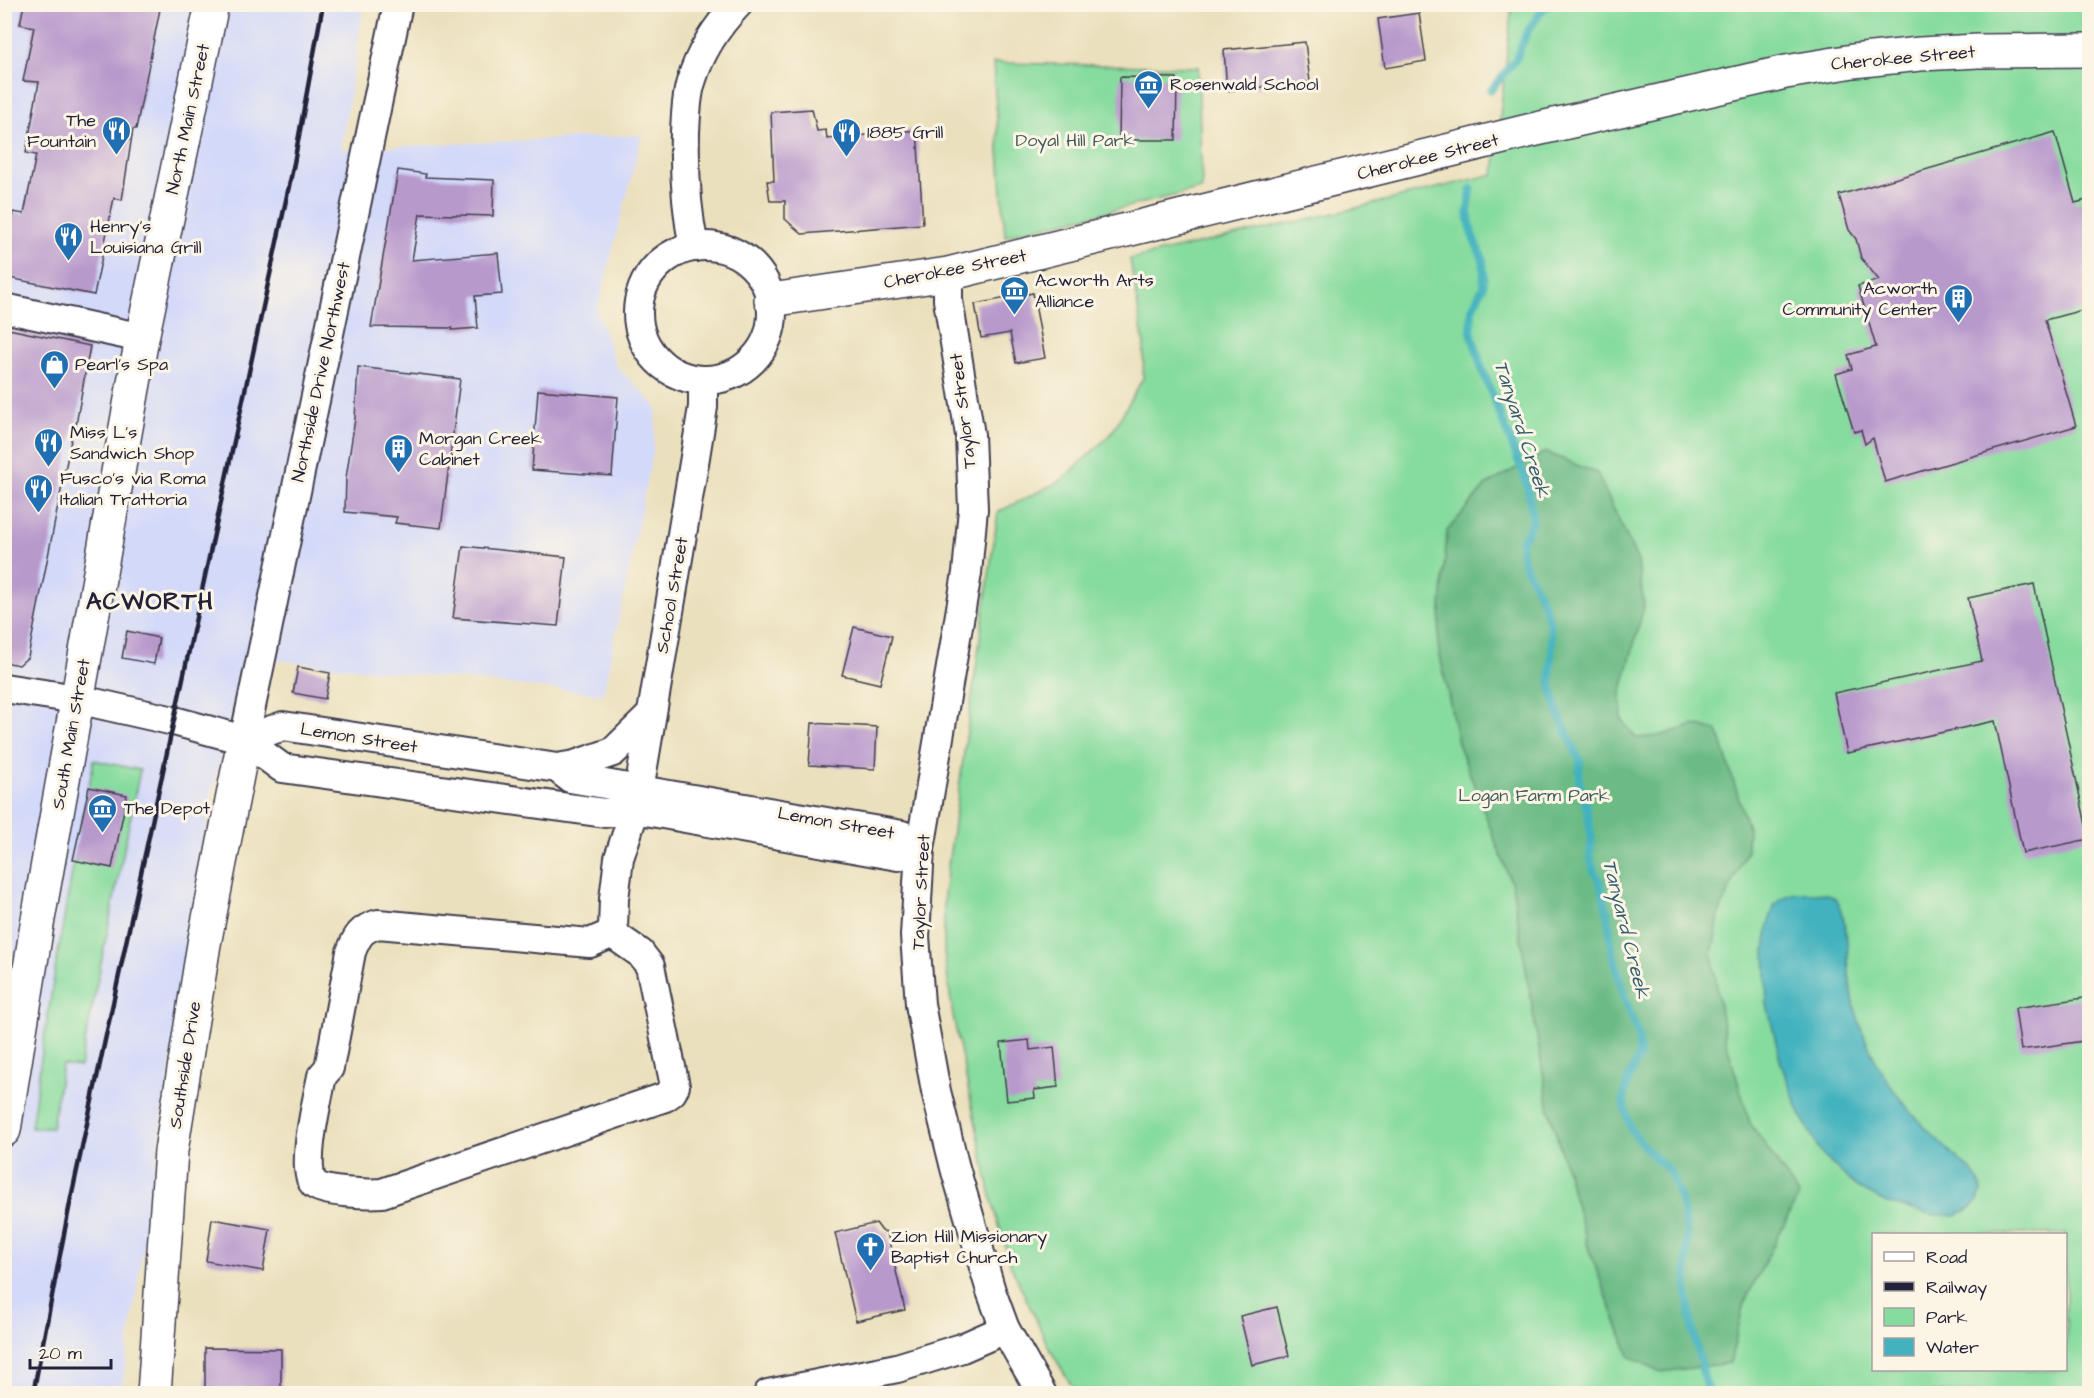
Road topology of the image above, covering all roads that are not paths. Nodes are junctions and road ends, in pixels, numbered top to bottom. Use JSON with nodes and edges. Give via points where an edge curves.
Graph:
{"nodes":[{"id":1,"x":212,"y":4,"type":"edge"},
{"id":2,"x":398,"y":4,"type":"edge"},
{"id":3,"x":738,"y":4,"type":"edge"},
{"id":4,"x":2090,"y":50,"type":"edge"},
{"id":5,"x":694,"y":247,"type":"junction"},
{"id":6,"x":948,"y":274,"type":"junction"},
{"id":7,"x":771,"y":300,"type":"junction"},
{"id":8,"x":4,"y":308,"type":"edge"},
{"id":9,"x":142,"y":338,"type":"junction"},
{"id":10,"x":703,"y":381,"type":"junction"},
{"id":11,"x":4,"y":688,"type":"edge"},
{"id":12,"x":77,"y":699,"type":"junction"},
{"id":13,"x":651,"y":715,"type":"junction"},
{"id":14,"x":244,"y":740,"type":"junction"},
{"id":15,"x":557,"y":768,"type":"junction"},
{"id":16,"x":637,"y":799,"type":"junction"},
{"id":17,"x":920,"y":849,"type":"junction"},
{"id":18,"x":615,"y":932,"type":"junction"},
{"id":19,"x":4,"y":1130,"type":"edge"},
{"id":20,"x":1005,"y":1329,"type":"junction"},
{"id":21,"x":154,"y":1394,"type":"edge"},
{"id":22,"x":768,"y":1394,"type":"edge"},
{"id":23,"x":1042,"y":1394,"type":"edge"}],
"edges":[{"from":1,"to":9,"type":"street","name":"North Main Street"},
{"from":2,"to":14,"type":"street","name":"Northside Drive Northwest"},
{"from":3,"to":5,"type":"street","via":[[720,23],[703,51],[690,84],[685,190]]},
{"from":4,"to":6,"type":"street","name":"Cherokee Street","via":[[1920,54],[1786,72],[1528,131]]},
{"from":5,"to":7,"type":"street","via":[[734,253],[764,281]]},
{"from":5,"to":10,"type":"street","via":[[673,254],[655,268],[643,288],[638,310],[641,333],[650,352],[664,367]]},
{"from":6,"to":7,"type":"street","name":"Cherokee Street"},
{"from":6,"to":17,"type":"street","name":"Taylor Street","via":[[948,300],[969,435],[973,509],[967,573]]},
{"from":7,"to":10,"type":"street","via":[[772,320],[756,357],[741,370]]},
{"from":8,"to":9,"type":"street"},
{"from":9,"to":12,"type":"street","name":"South Main Street"},
{"from":10,"to":13,"type":"street","name":"School Street","via":[[703,407]]},
{"from":11,"to":12,"type":"street","name":"Lemon Street"},
{"from":12,"to":14,"type":"street","name":"Lemon Street"},
{"from":12,"to":19,"type":"street","name":"South Main Street"},
{"from":13,"to":15,"type":"street","via":[[613,752]]},
{"from":13,"to":16,"type":"street","name":"School Street"},
{"from":14,"to":15,"type":"street","name":"Lemon Street","via":[[283,726]]},
{"from":14,"to":16,"type":"street","name":"Lemon Street","via":[[282,768],[605,813]]},
{"from":14,"to":21,"type":"street","name":"Southside Drive","via":[[204,944],[171,1151]]},
{"from":15,"to":16,"type":"street","name":"Lemon Street","via":[[570,778]]},
{"from":16,"to":17,"type":"street","name":"Lemon Street","via":[[898,856]]},
{"from":16,"to":18,"type":"street","name":"School Street","via":[[619,858]]},
{"from":17,"to":20,"type":"street","name":"Taylor Street","via":[[915,936],[920,1004],[955,1168]]},
{"from":18,"to":18,"type":"street","via":[[650,966],[675,1086],[672,1092],[382,1193],[320,1188],[313,1183],[307,1160],[322,1076],[329,1068],[351,952],[358,934],[378,924],[590,944]]},
{"from":20,"to":22,"type":"street","via":[[962,1348],[897,1368]]},
{"from":20,"to":23,"type":"street","name":"Taylor Street"}]}
